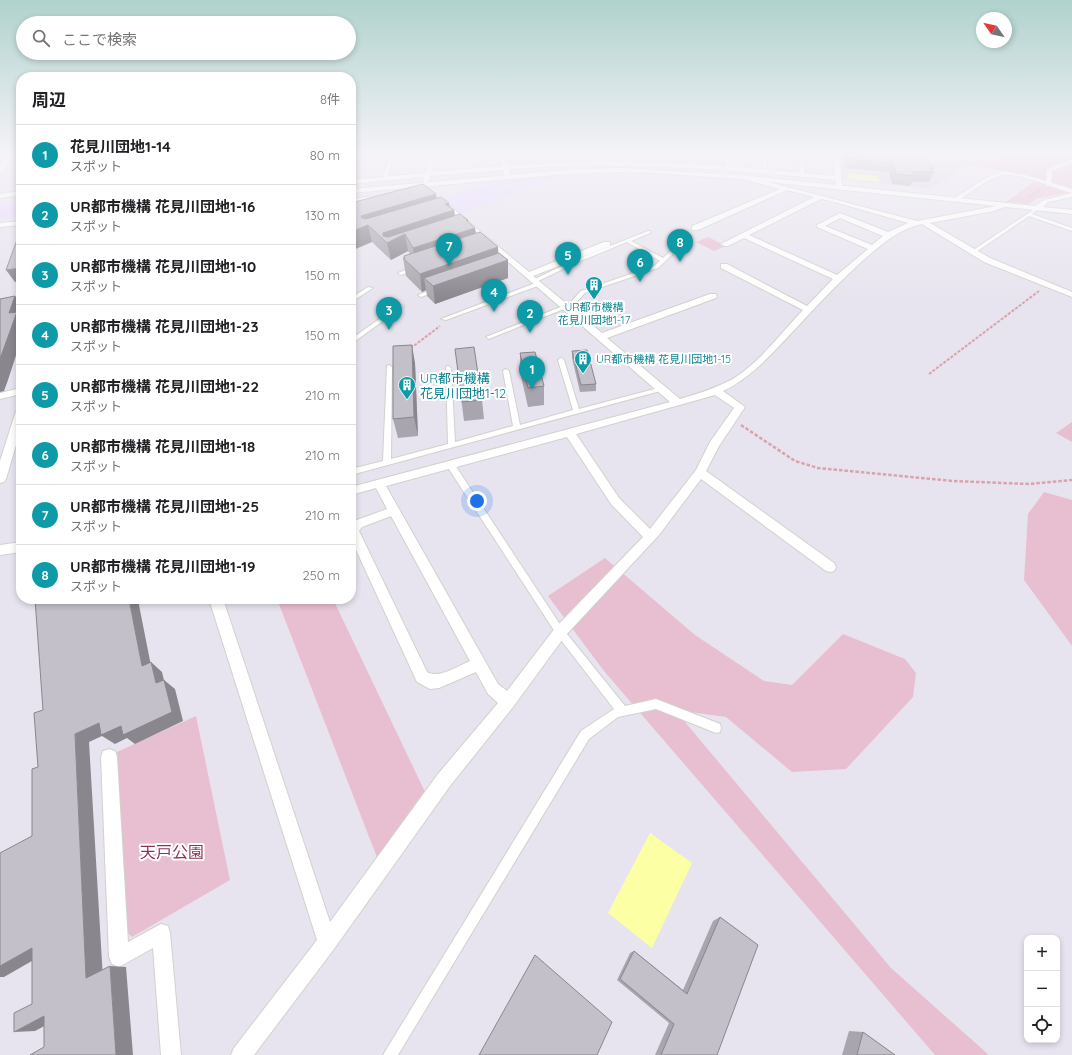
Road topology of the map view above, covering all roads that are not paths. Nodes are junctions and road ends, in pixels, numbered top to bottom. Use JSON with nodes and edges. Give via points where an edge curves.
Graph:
{"nodes":[{"id":1,"x":440,"y":203,"type":"edge"},
{"id":2,"x":752,"y":203,"type":"edge"},
{"id":3,"x":808,"y":203,"type":"edge"},
{"id":4,"x":844,"y":203,"type":"edge"},
{"id":5,"x":987,"y":203,"type":"edge"},
{"id":6,"x":1043,"y":203,"type":"edge"},
{"id":7,"x":1005,"y":205,"type":"junction"},
{"id":8,"x":1036,"y":209,"type":"junction"},
{"id":9,"x":1072,"y":212,"type":"edge"},
{"id":10,"x":1028,"y":214,"type":"junction"},
{"id":11,"x":16,"y":223,"type":"edge"},
{"id":12,"x":920,"y":223,"type":"junction"},
{"id":13,"x":0,"y":225,"type":"edge"},
{"id":14,"x":695,"y":228,"type":"dead end"},
{"id":15,"x":1072,"y":230,"type":"edge"},
{"id":16,"x":648,"y":232,"type":"dead end"},
{"id":17,"x":744,"y":235,"type":"junction"},
{"id":18,"x":888,"y":235,"type":"junction"},
{"id":19,"x":628,"y":241,"type":"junction"},
{"id":20,"x":607,"y":244,"type":"dead end"},
{"id":21,"x":725,"y":244,"type":"dead end"},
{"id":22,"x":873,"y":248,"type":"junction"},
{"id":23,"x":675,"y":250,"type":"dead end"},
{"id":24,"x":974,"y":251,"type":"junction"},
{"id":25,"x":664,"y":261,"type":"junction"},
{"id":26,"x":423,"y":266,"type":"edge"},
{"id":27,"x":724,"y":266,"type":"dead end"},
{"id":28,"x":401,"y":273,"type":"dead end"},
{"id":29,"x":838,"y":278,"type":"junction"},
{"id":30,"x":533,"y":280,"type":"junction"},
{"id":31,"x":370,"y":288,"type":"dead end"},
{"id":32,"x":443,"y":288,"type":"edge"},
{"id":33,"x":421,"y":295,"type":"edge"},
{"id":34,"x":1072,"y":295,"type":"edge"},
{"id":35,"x":713,"y":296,"type":"dead end"},
{"id":36,"x":356,"y":297,"type":"edge"},
{"id":37,"x":401,"y":306,"type":"dead end"},
{"id":38,"x":566,"y":308,"type":"junction"},
{"id":39,"x":809,"y":310,"type":"junction"},
{"id":40,"x":444,"y":319,"type":"dead end"},
{"id":41,"x":489,"y":337,"type":"dead end"},
{"id":42,"x":600,"y":337,"type":"junction"},
{"id":43,"x":356,"y":338,"type":"edge"},
{"id":44,"x":562,"y":360,"type":"dead end"},
{"id":45,"x":389,"y":367,"type":"dead end"},
{"id":46,"x":448,"y":368,"type":"dead end"},
{"id":47,"x":506,"y":371,"type":"dead end"},
{"id":48,"x":662,"y":389,"type":"junction"},
{"id":49,"x":716,"y":391,"type":"junction"},
{"id":50,"x":16,"y":392,"type":"edge"},
{"id":51,"x":0,"y":396,"type":"edge"},
{"id":52,"x":678,"y":403,"type":"junction"},
{"id":53,"x":577,"y":412,"type":"junction"},
{"id":54,"x":16,"y":427,"type":"edge"},
{"id":55,"x":517,"y":428,"type":"junction"},
{"id":56,"x":569,"y":432,"type":"junction"},
{"id":57,"x":452,"y":445,"type":"junction"},
{"id":58,"x":387,"y":462,"type":"junction"},
{"id":59,"x":450,"y":464,"type":"junction"},
{"id":60,"x":356,"y":471,"type":"edge"},
{"id":61,"x":700,"y":472,"type":"junction"},
{"id":62,"x":0,"y":479,"type":"edge"},
{"id":63,"x":379,"y":484,"type":"junction"},
{"id":64,"x":356,"y":490,"type":"edge"},
{"id":65,"x":393,"y":511,"type":"junction"},
{"id":66,"x":356,"y":526,"type":"edge"},
{"id":67,"x":356,"y":536,"type":"edge"},
{"id":68,"x":650,"y":537,"type":"junction"},
{"id":69,"x":16,"y":548,"type":"edge"},
{"id":70,"x":0,"y":550,"type":"edge"},
{"id":71,"x":830,"y":567,"type":"dead end"},
{"id":72,"x":218,"y":604,"type":"edge"},
{"id":73,"x":560,"y":632,"type":"junction"},
{"id":74,"x":478,"y":664,"type":"junction"},
{"id":75,"x":508,"y":702,"type":"junction"},
{"id":76,"x":623,"y":712,"type":"junction"},
{"id":77,"x":716,"y":728,"type":"dead end"},
{"id":78,"x":109,"y":757,"type":"dead end"},
{"id":79,"x":327,"y":942,"type":"junction"},
{"id":80,"x":171,"y":1055,"type":"edge"},
{"id":81,"x":241,"y":1055,"type":"edge"},
{"id":82,"x":390,"y":1055,"type":"edge"}],
"edges":[{"from":1,"to":30,"type":"street","via":[[487,245]]},
{"from":2,"to":14,"type":"street"},
{"from":3,"to":17,"type":"street"},
{"from":4,"to":12,"type":"street"},
{"from":5,"to":7,"type":"street"},
{"from":6,"to":8,"type":"street"},
{"from":7,"to":8,"type":"street"},
{"from":7,"to":12,"type":"street"},
{"from":8,"to":9,"type":"street"},
{"from":8,"to":10,"type":"lane"},
{"from":10,"to":15,"type":"lane"},
{"from":10,"to":24,"type":"lane"},
{"from":11,"to":13,"type":"street"},
{"from":12,"to":18,"type":"street","via":[[907,225]]},
{"from":12,"to":24,"type":"street"},
{"from":16,"to":19,"type":"lane"},
{"from":17,"to":21,"type":"street"},
{"from":17,"to":29,"type":"street"},
{"from":18,"to":22,"type":"street"},
{"from":18,"to":22,"type":"street","via":[[840,215],[818,226]]},
{"from":19,"to":25,"type":"lane"},
{"from":19,"to":30,"type":"lane"},
{"from":20,"to":30,"type":"street"},
{"from":22,"to":29,"type":"street"},
{"from":23,"to":25,"type":"lane"},
{"from":24,"to":34,"type":"street","via":[[993,262]]},
{"from":25,"to":38,"type":"lane","via":[[653,269],[583,292]]},
{"from":26,"to":28,"type":"lane"},
{"from":27,"to":39,"type":"street"},
{"from":29,"to":39,"type":"street"},
{"from":30,"to":38,"type":"street"},
{"from":30,"to":40,"type":"lane"},
{"from":31,"to":36,"type":"lane"},
{"from":32,"to":33,"type":"lane"},
{"from":35,"to":42,"type":"street"},
{"from":37,"to":43,"type":"lane"},
{"from":38,"to":41,"type":"lane"},
{"from":38,"to":42,"type":"street"},
{"from":39,"to":49,"type":"street","via":[[762,359],[734,382]]},
{"from":42,"to":48,"type":"street"},
{"from":44,"to":53,"type":"lane"},
{"from":45,"to":58,"type":"lane"},
{"from":46,"to":57,"type":"lane"},
{"from":47,"to":55,"type":"lane"},
{"from":48,"to":52,"type":"street"},
{"from":48,"to":53,"type":"lane"},
{"from":49,"to":52,"type":"street"},
{"from":49,"to":61,"type":"street","via":[[740,407],[714,445]]},
{"from":50,"to":51,"type":"street"},
{"from":52,"to":56,"type":"street"},
{"from":53,"to":55,"type":"lane"},
{"from":54,"to":62,"type":"street"},
{"from":55,"to":57,"type":"lane"},
{"from":56,"to":59,"type":"street"},
{"from":56,"to":68,"type":"street","via":[[615,501]]},
{"from":57,"to":58,"type":"lane"},
{"from":58,"to":60,"type":"lane"},
{"from":59,"to":63,"type":"street"},
{"from":59,"to":73,"type":"lane"},
{"from":61,"to":68,"type":"street"},
{"from":61,"to":71,"type":"street"},
{"from":63,"to":64,"type":"street"},
{"from":63,"to":65,"type":"street"},
{"from":65,"to":66,"type":"street"},
{"from":65,"to":74,"type":"street"},
{"from":67,"to":74,"type":"street","via":[[422,677],[430,682],[439,681]]},
{"from":68,"to":73,"type":"street"},
{"from":69,"to":70,"type":"street"},
{"from":72,"to":79,"type":"street"},
{"from":73,"to":75,"type":"street"},
{"from":73,"to":76,"type":"lane"},
{"from":74,"to":75,"type":"street","via":[[493,689]]},
{"from":75,"to":79,"type":"street","via":[[444,780]]},
{"from":76,"to":77,"type":"lane","via":[[656,704]]},
{"from":76,"to":82,"type":"lane","via":[[616,713],[585,735]]},
{"from":78,"to":80,"type":"street","via":[[119,957],[162,933]]},
{"from":79,"to":81,"type":"street"}]}
